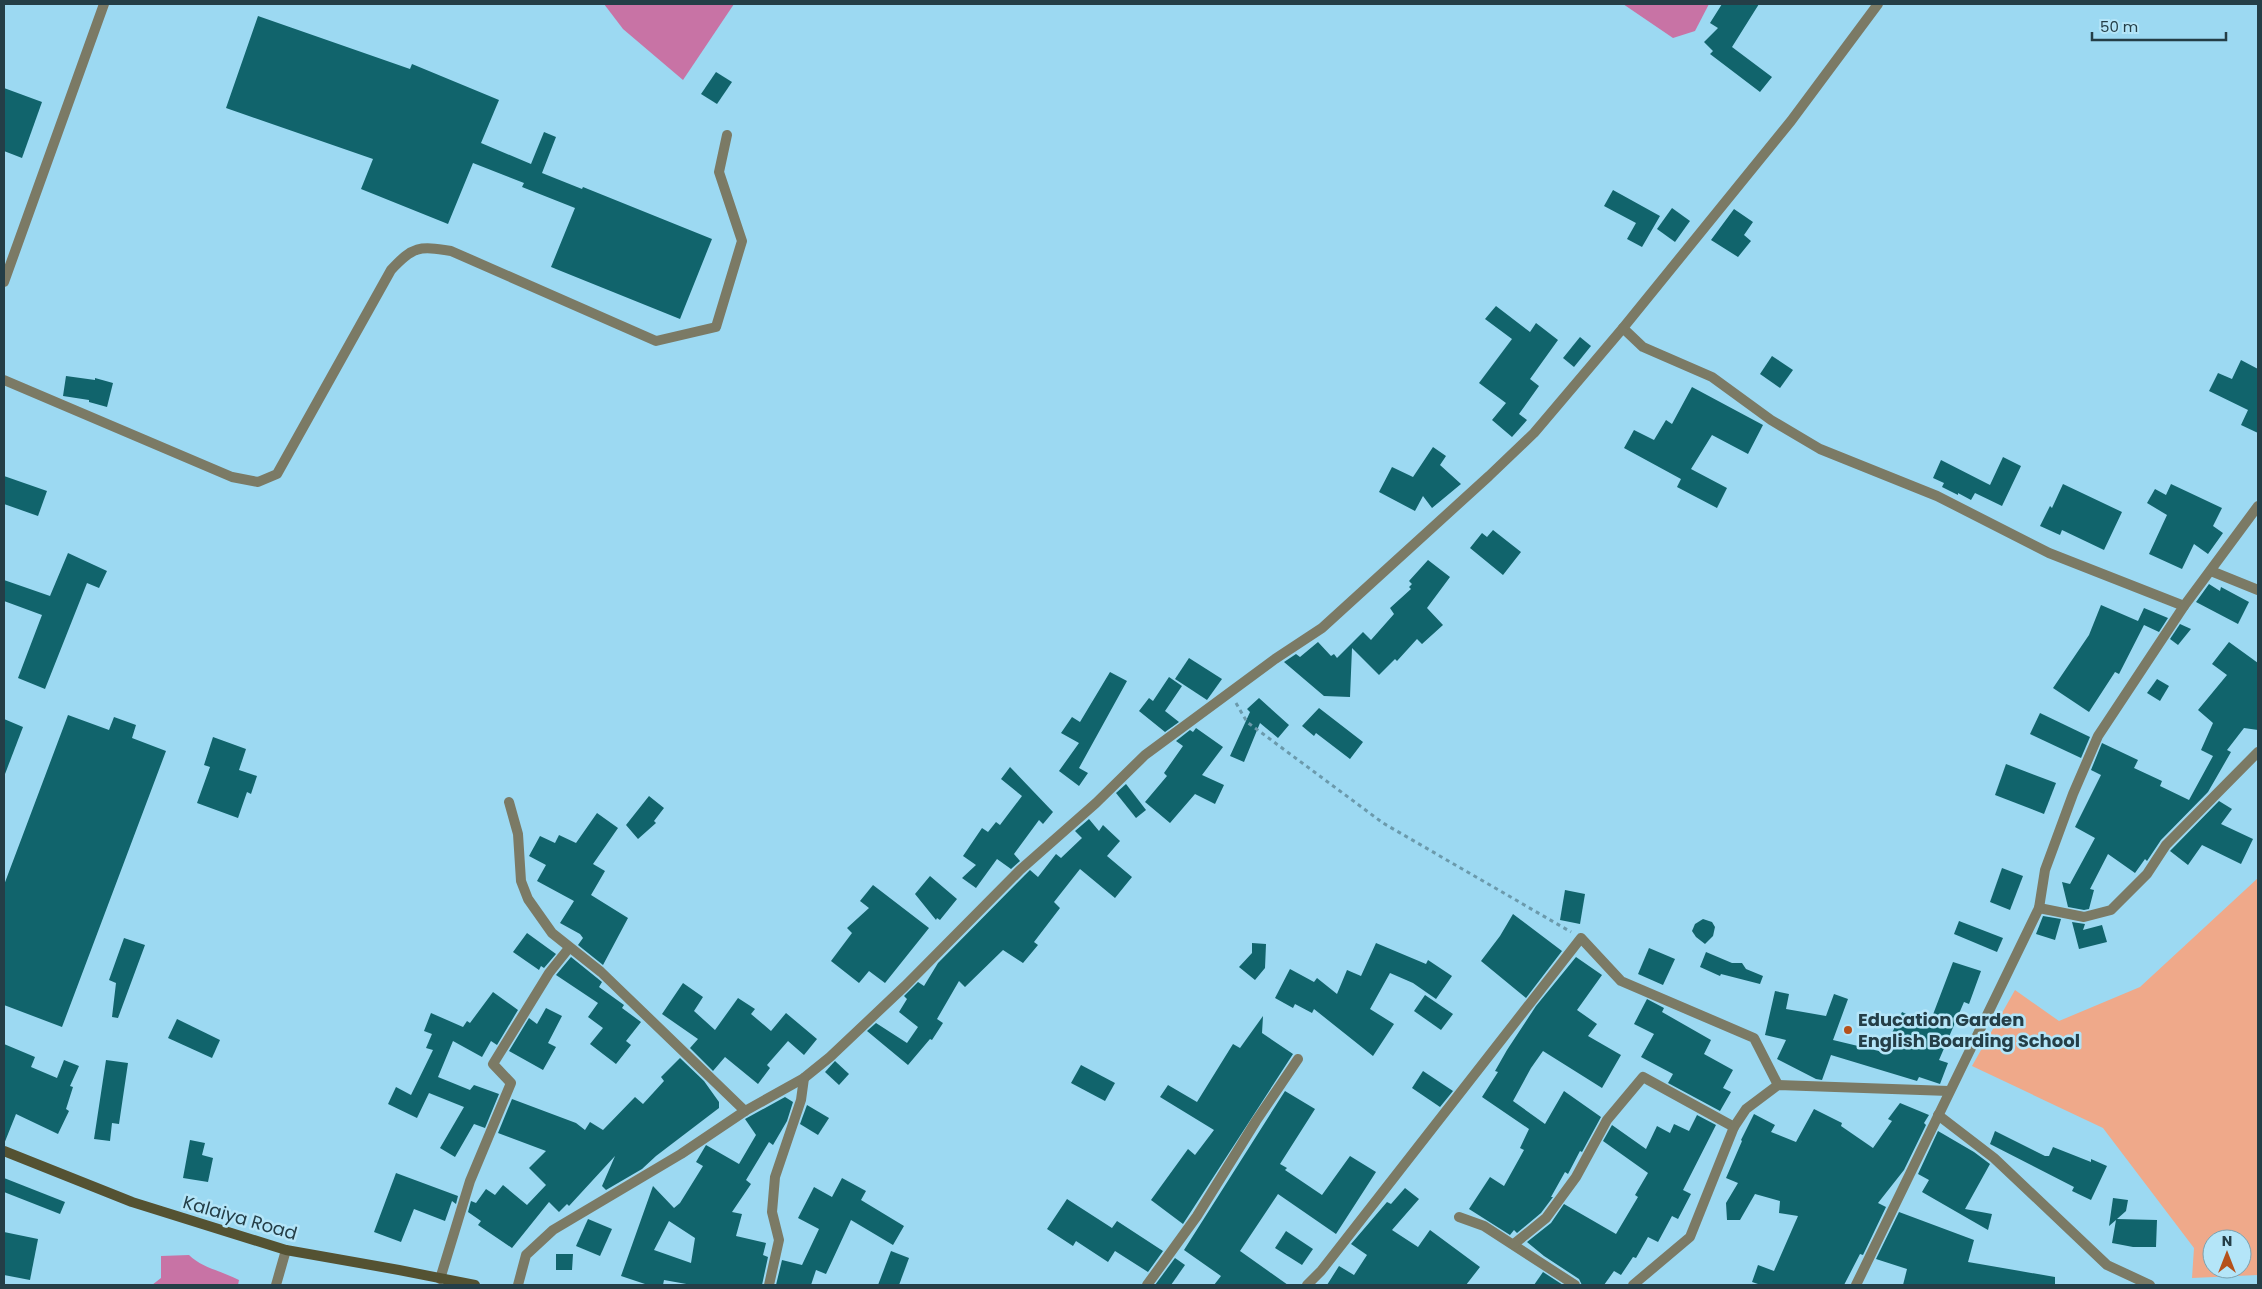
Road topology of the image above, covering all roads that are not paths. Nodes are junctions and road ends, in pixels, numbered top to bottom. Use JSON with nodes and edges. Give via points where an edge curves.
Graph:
{"nodes":[{"id":1,"x":104,"y":4,"type":"edge"},
{"id":2,"x":1878,"y":4,"type":"edge"},
{"id":3,"x":727,"y":135,"type":"dead end"},
{"id":4,"x":4,"y":282,"type":"edge"},
{"id":5,"x":1622,"y":328,"type":"junction"},
{"id":6,"x":4,"y":380,"type":"edge"},
{"id":7,"x":2258,"y":506,"type":"edge"},
{"id":8,"x":2211,"y":571,"type":"junction"},
{"id":9,"x":2258,"y":590,"type":"edge"},
{"id":10,"x":2184,"y":606,"type":"junction"},
{"id":11,"x":2258,"y":752,"type":"edge"},
{"id":12,"x":509,"y":802,"type":"dead end"},
{"id":13,"x":2039,"y":908,"type":"junction"},
{"id":14,"x":569,"y":948,"type":"junction"},
{"id":15,"x":1298,"y":1059,"type":"dead end"},
{"id":16,"x":804,"y":1078,"type":"junction"},
{"id":17,"x":1778,"y":1085,"type":"junction"},
{"id":18,"x":1949,"y":1091,"type":"junction"},
{"id":19,"x":744,"y":1110,"type":"junction"},
{"id":20,"x":1938,"y":1115,"type":"junction"},
{"id":21,"x":1734,"y":1126,"type":"junction"},
{"id":22,"x":4,"y":1151,"type":"edge"},
{"id":23,"x":1459,"y":1217,"type":"dead end"},
{"id":24,"x":1514,"y":1244,"type":"junction"},
{"id":25,"x":286,"y":1250,"type":"junction"},
{"id":26,"x":440,"y":1279,"type":"junction"},
{"id":27,"x":276,"y":1285,"type":"edge"},
{"id":28,"x":475,"y":1285,"type":"edge"},
{"id":29,"x":518,"y":1285,"type":"edge"},
{"id":30,"x":769,"y":1285,"type":"edge"},
{"id":31,"x":1147,"y":1285,"type":"edge"},
{"id":32,"x":1307,"y":1285,"type":"edge"},
{"id":33,"x":1575,"y":1285,"type":"edge"},
{"id":34,"x":1633,"y":1285,"type":"edge"},
{"id":35,"x":1856,"y":1285,"type":"edge"},
{"id":36,"x":2150,"y":1285,"type":"edge"}],
"edges":[{"from":1,"to":4,"type":"street"},
{"from":2,"to":5,"type":"street","via":[[1791,122]]},
{"from":3,"to":6,"type":"street","via":[[719,172],[742,241],[716,327],[656,341],[451,251],[426,247],[406,254],[391,270],[277,474],[258,482],[232,477]]},
{"from":5,"to":10,"type":"street","via":[[1644,347],[1712,377],[1771,420],[1820,449],[1937,496],[2049,553]]},
{"from":5,"to":16,"type":"street","via":[[1534,432],[1489,476],[1322,628],[1145,755],[1020,870],[905,986]]},
{"from":7,"to":8,"type":"street"},
{"from":8,"to":9,"type":"street"},
{"from":8,"to":10,"type":"street"},
{"from":10,"to":13,"type":"street","via":[[2098,736],[2045,870]]},
{"from":11,"to":13,"type":"street","via":[[2166,845],[2147,874],[2111,910],[2084,918]]},
{"from":12,"to":14,"type":"street","via":[[518,834],[521,881],[528,898],[552,932]]},
{"from":13,"to":18,"type":"street"},
{"from":14,"to":19,"type":"street","via":[[601,972]]},
{"from":14,"to":26,"type":"street","via":[[549,973],[493,1064],[511,1083],[470,1181]]},
{"from":15,"to":31,"type":"street","via":[[1197,1216]]},
{"from":16,"to":19,"type":"street"},
{"from":16,"to":30,"type":"street","via":[[801,1100],[776,1177],[772,1212],[779,1240]]},
{"from":17,"to":18,"type":"street"},
{"from":17,"to":21,"type":"street","via":[[1746,1109]]},
{"from":17,"to":32,"type":"street","via":[[1754,1038],[1621,981],[1581,938]]},
{"from":18,"to":20,"type":"street"},
{"from":19,"to":29,"type":"street","via":[[681,1154],[553,1230],[526,1255]]},
{"from":20,"to":35,"type":"street"},
{"from":20,"to":36,"type":"street","via":[[1994,1158],[2107,1265]]},
{"from":21,"to":24,"type":"street","via":[[1643,1077],[1607,1120],[1576,1177],[1546,1218]]},
{"from":21,"to":34,"type":"street","via":[[1690,1237]]},
{"from":22,"to":25,"type":"main road","name":"Kalaiya Road","via":[[132,1202]]},
{"from":23,"to":24,"type":"street","via":[[1484,1226]]},
{"from":24,"to":33,"type":"street"},
{"from":25,"to":26,"type":"main road","name":"Kalaiya Road"},
{"from":25,"to":27,"type":"street"},
{"from":26,"to":28,"type":"main road","name":"Kalaiya Road"}]}
